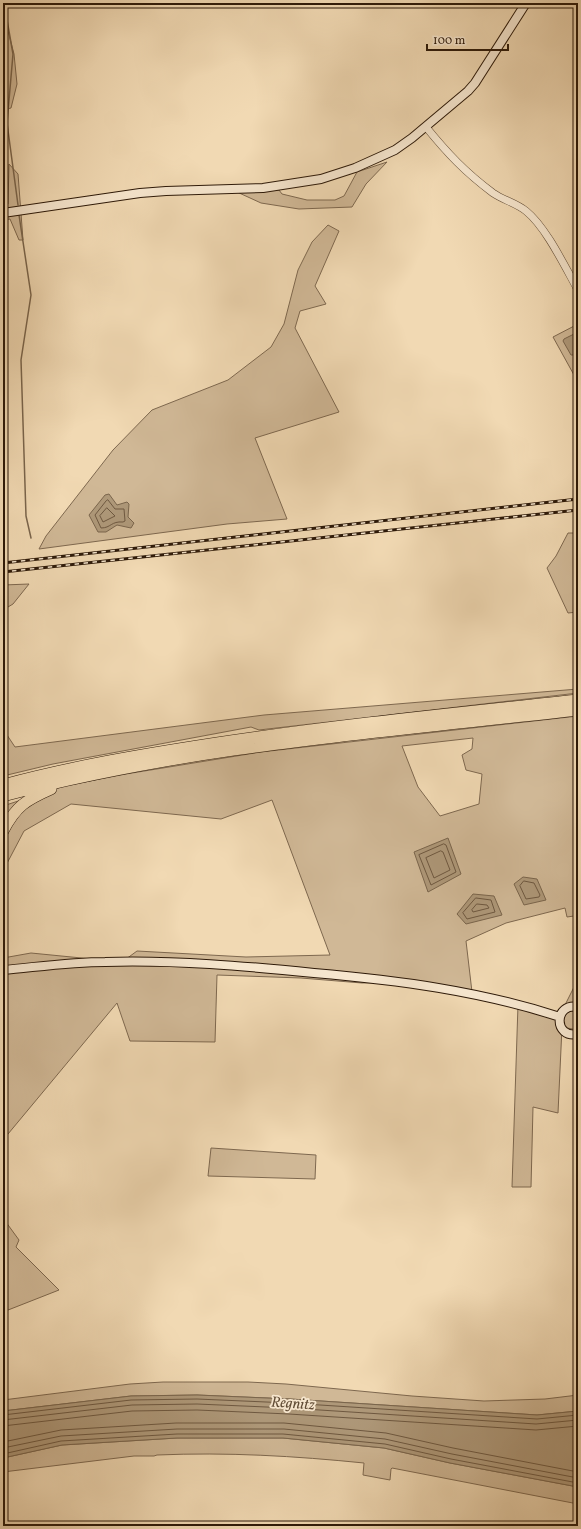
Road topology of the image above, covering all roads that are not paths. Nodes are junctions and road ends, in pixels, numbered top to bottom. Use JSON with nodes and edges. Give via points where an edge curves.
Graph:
{"nodes":[{"id":1,"x":526,"y":3,"type":"edge"},
{"id":2,"x":428,"y":125,"type":"junction"},
{"id":3,"x":3,"y":212,"type":"edge"},
{"id":4,"x":578,"y":290,"type":"edge"},
{"id":5,"x":578,"y":700,"type":"edge"},
{"id":6,"x":578,"y":710,"type":"edge"},
{"id":7,"x":70,"y":780,"type":"junction"},
{"id":8,"x":3,"y":785,"type":"edge"},
{"id":9,"x":3,"y":796,"type":"edge"},
{"id":10,"x":3,"y":831,"type":"edge"},
{"id":11,"x":3,"y":970,"type":"edge"},
{"id":12,"x":578,"y":1006,"type":"edge"},
{"id":13,"x":560,"y":1017,"type":"junction"},
{"id":14,"x":578,"y":1034,"type":"edge"}],
"edges":[{"from":1,"to":2,"type":"main road","via":[[475,83]]},
{"from":2,"to":3,"type":"main road","via":[[384,156],[322,179],[262,188],[166,190]]},
{"from":2,"to":4,"type":"street","via":[[443,148],[464,170],[496,194],[526,211],[550,241]]},
{"from":5,"to":8,"type":"highway","via":[[243,739],[124,758]]},
{"from":6,"to":7,"type":"highway","via":[[247,749]]},
{"from":7,"to":9,"type":"highway"},
{"from":7,"to":10,"type":"highway","via":[[22,805]]},
{"from":11,"to":13,"type":"main road","via":[[74,963],[166,962],[301,971],[429,986],[512,1003]]},
{"from":12,"to":13,"type":"main road","via":[[565,1010]]},
{"from":13,"to":14,"type":"main road","via":[[560,1025],[565,1032]]}]}
